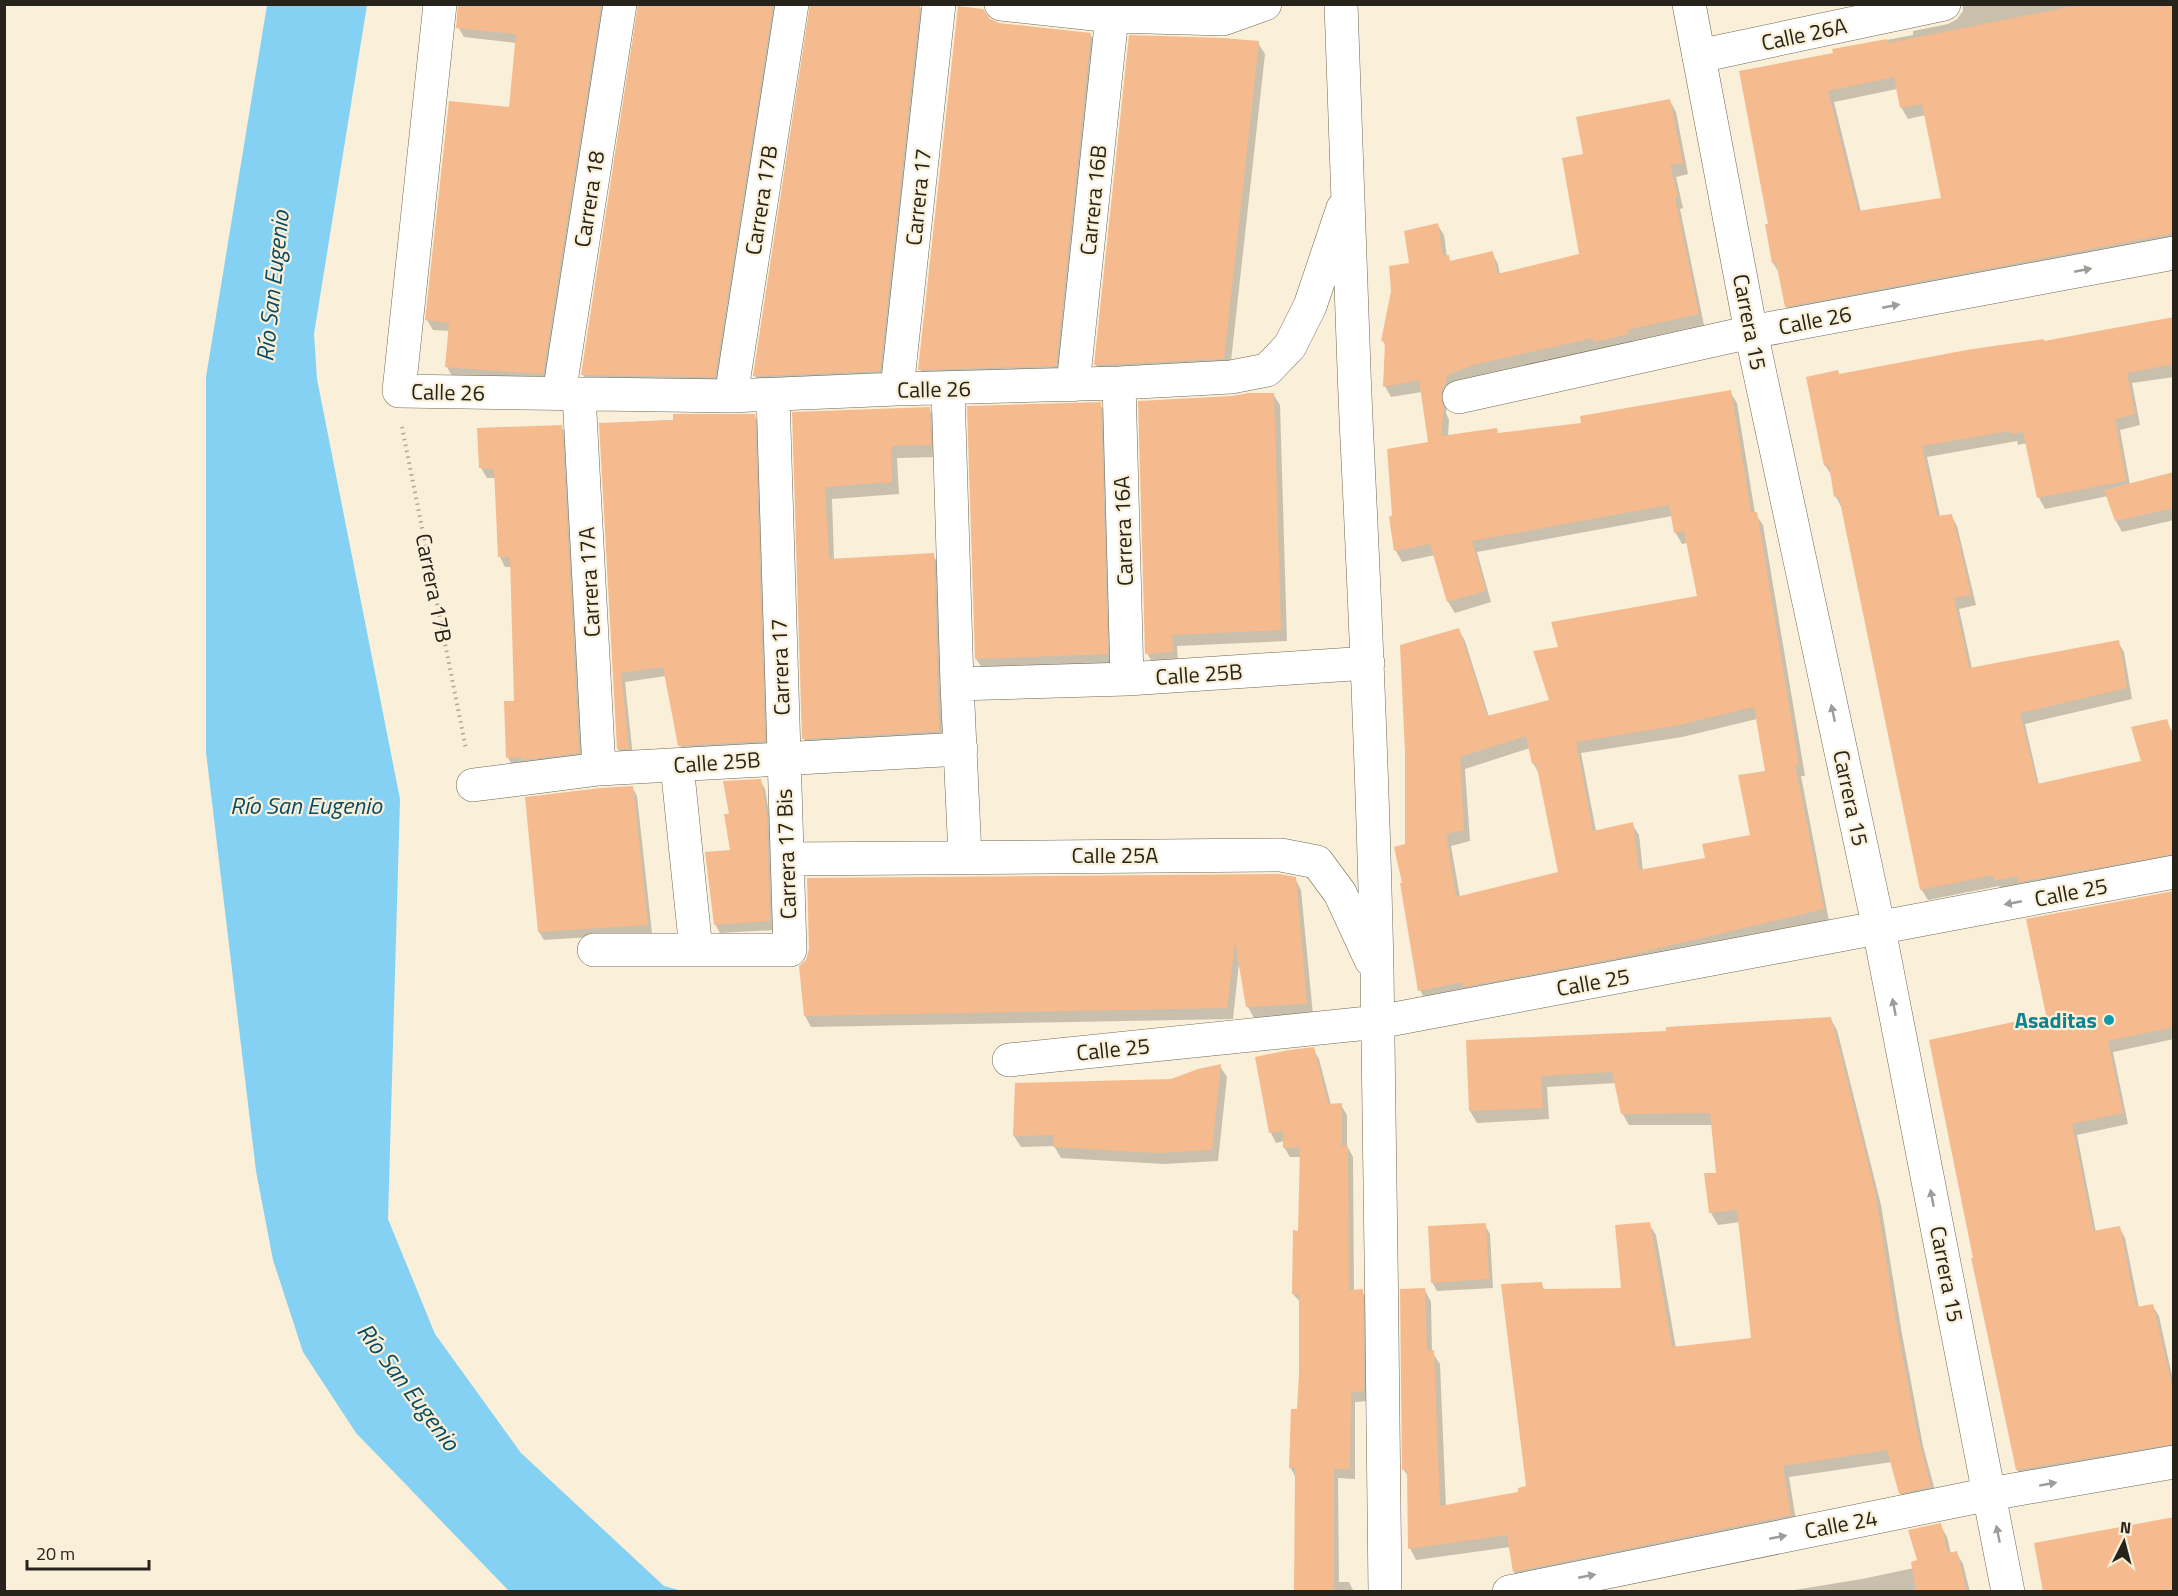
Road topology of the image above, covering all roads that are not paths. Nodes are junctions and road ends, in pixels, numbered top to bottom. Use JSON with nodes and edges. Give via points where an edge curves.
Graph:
{"nodes":[{"id":1,"x":440,"y":4,"type":"edge"},
{"id":2,"x":620,"y":4,"type":"edge"},
{"id":3,"x":792,"y":4,"type":"edge"},
{"id":4,"x":939,"y":4,"type":"edge"},
{"id":5,"x":1001,"y":4,"type":"edge"},
{"id":6,"x":1264,"y":4,"type":"edge"},
{"id":7,"x":1341,"y":4,"type":"edge"},
{"id":8,"x":1689,"y":4,"type":"edge"},
{"id":9,"x":1944,"y":4,"type":"edge"},
{"id":10,"x":1112,"y":16,"type":"junction"},
{"id":11,"x":1699,"y":56,"type":"junction"},
{"id":12,"x":1349,"y":189,"type":"junction"},
{"id":13,"x":2174,"y":253,"type":"edge"},
{"id":14,"x":1751,"y":332,"type":"junction"},
{"id":15,"x":1119,"y":383,"type":"junction"},
{"id":16,"x":1073,"y":385,"type":"junction"},
{"id":17,"x":897,"y":389,"type":"junction"},
{"id":18,"x":948,"y":389,"type":"junction"},
{"id":19,"x":569,"y":394,"type":"junction"},
{"id":20,"x":773,"y":395,"type":"junction"},
{"id":21,"x":731,"y":396,"type":"junction"},
{"id":22,"x":1459,"y":398,"type":"dead end"},
{"id":23,"x":1368,"y":663,"type":"junction"},
{"id":24,"x":1127,"y":679,"type":"junction"},
{"id":25,"x":957,"y":684,"type":"junction"},
{"id":26,"x":961,"y":749,"type":"junction"},
{"id":27,"x":783,"y":758,"type":"junction"},
{"id":28,"x":677,"y":765,"type":"junction"},
{"id":29,"x":598,"y":769,"type":"junction"},
{"id":30,"x":473,"y":785,"type":"road end"},
{"id":31,"x":965,"y":856,"type":"junction"},
{"id":32,"x":787,"y":859,"type":"junction"},
{"id":33,"x":2174,"y":872,"type":"edge"},
{"id":34,"x":1879,"y":929,"type":"junction"},
{"id":35,"x":594,"y":950,"type":"dead end"},
{"id":36,"x":696,"y":950,"type":"junction"},
{"id":37,"x":1377,"y":972,"type":"junction"},
{"id":38,"x":1378,"y":1022,"type":"junction"},
{"id":39,"x":1009,"y":1060,"type":"dead end"},
{"id":40,"x":2174,"y":1462,"type":"edge"},
{"id":41,"x":1990,"y":1494,"type":"junction"},
{"id":42,"x":1385,"y":1592,"type":"edge"},
{"id":43,"x":1509,"y":1592,"type":"edge"},
{"id":44,"x":2008,"y":1592,"type":"edge"}],
"edges":[{"from":1,"to":19,"type":"street","name":"Calle 26","via":[[399,391]]},
{"from":2,"to":19,"type":"street","name":"Carrera 18"},
{"from":3,"to":21,"type":"street","name":"Carrera 17B"},
{"from":4,"to":17,"type":"street","name":"Carrera 17"},
{"from":5,"to":10,"type":"street"},
{"from":6,"to":10,"type":"street","via":[[1223,19]]},
{"from":7,"to":12,"type":"street"},
{"from":8,"to":11,"type":"street","name":"Carrera 15"},
{"from":9,"to":11,"type":"street","name":"Calle 26A"},
{"from":10,"to":16,"type":"street","name":"Carrera 16B"},
{"from":11,"to":14,"type":"street","name":"Carrera 15"},
{"from":12,"to":15,"type":"street","name":"Calle 26","via":[[1310,306],[1290,346],[1267,370],[1232,377]]},
{"from":12,"to":23,"type":"street"},
{"from":14,"to":13,"type":"street","name":"Calle 26","one_way":true},
{"from":14,"to":22,"type":"street","name":"Calle 26"},
{"from":34,"to":14,"type":"street","name":"Carrera 15","one_way":true},
{"from":15,"to":16,"type":"street","name":"Calle 26"},
{"from":15,"to":24,"type":"street","name":"Carrera 16A"},
{"from":16,"to":18,"type":"street","name":"Calle 26"},
{"from":17,"to":18,"type":"street","name":"Calle 26"},
{"from":17,"to":20,"type":"street","name":"Calle 26"},
{"from":18,"to":25,"type":"street"},
{"from":19,"to":21,"type":"street","name":"Calle 26"},
{"from":19,"to":29,"type":"street","name":"Carrera 17A"},
{"from":20,"to":21,"type":"street","name":"Calle 26"},
{"from":20,"to":27,"type":"street","name":"Carrera 17"},
{"from":23,"to":24,"type":"street","name":"Calle 25B"},
{"from":23,"to":37,"type":"street"},
{"from":24,"to":25,"type":"street","name":"Calle 25B"},
{"from":25,"to":26,"type":"street"},
{"from":26,"to":27,"type":"street","name":"Calle 25B"},
{"from":26,"to":31,"type":"street"},
{"from":27,"to":28,"type":"street","name":"Calle 25B"},
{"from":27,"to":32,"type":"street","name":"Carrera 17 Bis"},
{"from":28,"to":29,"type":"street","name":"Calle 25B"},
{"from":28,"to":36,"type":"street"},
{"from":29,"to":30,"type":"street","name":"Calle 25B"},
{"from":31,"to":32,"type":"street","name":"Calle 25A"},
{"from":31,"to":37,"type":"street","name":"Calle 25A","via":[[1281,855],[1317,862],[1340,893]]},
{"from":32,"to":36,"type":"street","name":"Carrera 17 Bis","via":[[789,950]]},
{"from":33,"to":34,"type":"street","name":"Calle 25","one_way":true},
{"from":34,"to":38,"type":"street","name":"Calle 25"},
{"from":41,"to":34,"type":"street","name":"Carrera 15","one_way":true},
{"from":35,"to":36,"type":"street"},
{"from":37,"to":38,"type":"street"},
{"from":38,"to":39,"type":"street","name":"Calle 25"},
{"from":38,"to":42,"type":"street"},
{"from":41,"to":40,"type":"street","name":"Calle 24","one_way":true},
{"from":43,"to":41,"type":"street","name":"Calle 24","one_way":true},
{"from":44,"to":41,"type":"street","name":"Carrera 15","one_way":true}]}
